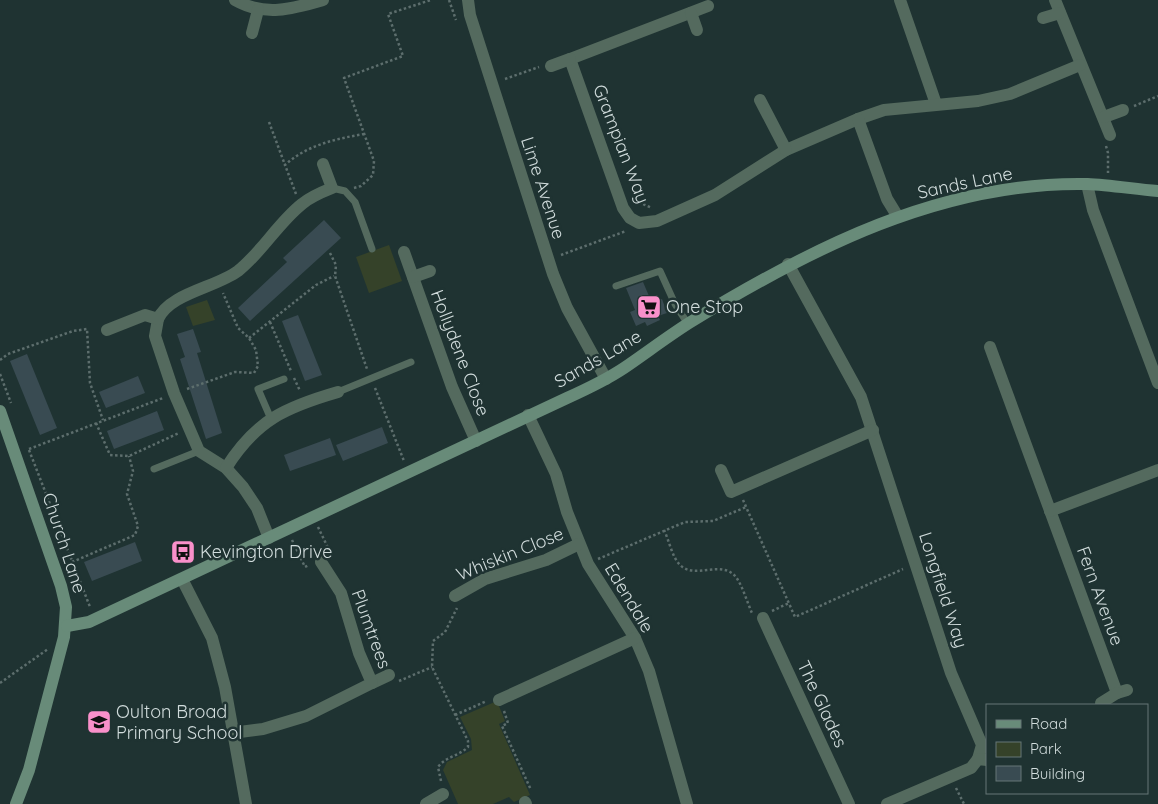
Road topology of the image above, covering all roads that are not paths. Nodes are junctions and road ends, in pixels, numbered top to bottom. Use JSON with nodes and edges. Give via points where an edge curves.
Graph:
{"nodes":[{"id":1,"x":235,"y":0,"type":"edge"},
{"id":2,"x":323,"y":0,"type":"edge"},
{"id":3,"x":468,"y":0,"type":"edge"},
{"id":4,"x":900,"y":0,"type":"edge"},
{"id":5,"x":1055,"y":0,"type":"edge"},
{"id":6,"x":708,"y":6,"type":"dead end"},
{"id":7,"x":258,"y":10,"type":"junction"},
{"id":8,"x":1060,"y":12,"type":"junction"},
{"id":9,"x":691,"y":13,"type":"junction"},
{"id":10,"x":1043,"y":18,"type":"dead end"},
{"id":11,"x":697,"y":30,"type":"dead end"},
{"id":12,"x":252,"y":33,"type":"dead end"},
{"id":13,"x":570,"y":59,"type":"junction"},
{"id":14,"x":1080,"y":65,"type":"junction"},
{"id":15,"x":552,"y":66,"type":"road end"},
{"id":16,"x":760,"y":100,"type":"dead end"},
{"id":17,"x":936,"y":104,"type":"junction"},
{"id":18,"x":1123,"y":110,"type":"road end"},
{"id":19,"x":1104,"y":117,"type":"junction"},
{"id":20,"x":858,"y":119,"type":"junction"},
{"id":21,"x":1110,"y":135,"type":"road end"},
{"id":22,"x":786,"y":150,"type":"junction"},
{"id":23,"x":323,"y":164,"type":"dead end"},
{"id":24,"x":1087,"y":184,"type":"junction"},
{"id":25,"x":332,"y":188,"type":"junction"},
{"id":26,"x":1158,"y":191,"type":"edge"},
{"id":27,"x":898,"y":217,"type":"junction"},
{"id":28,"x":372,"y":249,"type":"dead end"},
{"id":29,"x":404,"y":252,"type":"dead end"},
{"id":30,"x":788,"y":264,"type":"junction"},
{"id":31,"x":430,"y":271,"type":"dead end"},
{"id":32,"x":413,"y":277,"type":"junction"},
{"id":33,"x":616,"y":286,"type":"dead end"},
{"id":34,"x":158,"y":319,"type":"junction"},
{"id":35,"x":688,"y":324,"type":"junction"},
{"id":36,"x":107,"y":330,"type":"dead end"},
{"id":37,"x":990,"y":347,"type":"dead end"},
{"id":38,"x":411,"y":362,"type":"dead end"},
{"id":39,"x":284,"y":379,"type":"dead end"},
{"id":40,"x":606,"y":379,"type":"junction"},
{"id":41,"x":1158,"y":383,"type":"edge"},
{"id":42,"x":338,"y":392,"type":"joint"},
{"id":43,"x":0,"y":411,"type":"edge"},
{"id":44,"x":528,"y":416,"type":"junction"},
{"id":45,"x":271,"y":419,"type":"junction"},
{"id":46,"x":873,"y":430,"type":"junction"},
{"id":47,"x":476,"y":441,"type":"junction"},
{"id":48,"x":199,"y":451,"type":"junction"},
{"id":49,"x":226,"y":468,"type":"junction"},
{"id":50,"x":154,"y":469,"type":"dead end"},
{"id":51,"x":721,"y":470,"type":"dead end"},
{"id":52,"x":1158,"y":470,"type":"edge"},
{"id":53,"x":1050,"y":511,"type":"junction"},
{"id":54,"x":269,"y":538,"type":"junction"},
{"id":55,"x":578,"y":544,"type":"junction"},
{"id":56,"x":321,"y":562,"type":"road end"},
{"id":57,"x":182,"y":579,"type":"junction"},
{"id":58,"x":455,"y":596,"type":"road end"},
{"id":59,"x":763,"y":618,"type":"road end"},
{"id":60,"x":65,"y":631,"type":"junction"},
{"id":61,"x":635,"y":638,"type":"junction"},
{"id":62,"x":389,"y":675,"type":"road end"},
{"id":63,"x":372,"y":682,"type":"junction"},
{"id":64,"x":500,"y":700,"type":"road end"},
{"id":65,"x":1101,"y":703,"type":"dead end"},
{"id":66,"x":232,"y":733,"type":"junction"},
{"id":67,"x":982,"y":759,"type":"edge"},
{"id":68,"x":443,"y":794,"type":"road end"},
{"id":69,"x":16,"y":804,"type":"edge"},
{"id":70,"x":246,"y":804,"type":"edge"},
{"id":71,"x":426,"y":804,"type":"edge"},
{"id":72,"x":687,"y":804,"type":"edge"},
{"id":73,"x":849,"y":804,"type":"edge"},
{"id":74,"x":887,"y":804,"type":"edge"}],
"edges":[{"from":1,"to":7,"type":"street"},
{"from":2,"to":7,"type":"street","via":[[292,9]]},
{"from":3,"to":40,"type":"street","name":"Lime Avenue","via":[[548,260],[567,308]]},
{"from":4,"to":17,"type":"street"},
{"from":5,"to":8,"type":"street"},
{"from":6,"to":9,"type":"street"},
{"from":7,"to":12,"type":"street"},
{"from":8,"to":10,"type":"street"},
{"from":8,"to":14,"type":"street"},
{"from":9,"to":11,"type":"street"},
{"from":9,"to":13,"type":"street"},
{"from":13,"to":15,"type":"street"},
{"from":13,"to":22,"type":"street","name":"Grampian Way","via":[[623,208],[630,218],[639,222],[657,221],[715,195]]},
{"from":14,"to":17,"type":"street","name":"Grampian Way","via":[[1010,94],[978,101]]},
{"from":14,"to":19,"type":"street"},
{"from":16,"to":22,"type":"street"},
{"from":17,"to":20,"type":"street","name":"Grampian Way","via":[[884,110]]},
{"from":18,"to":19,"type":"street"},
{"from":19,"to":21,"type":"street"},
{"from":20,"to":22,"type":"street","name":"Grampian Way"},
{"from":20,"to":27,"type":"street","via":[[887,199]]},
{"from":23,"to":25,"type":"street"},
{"from":24,"to":26,"type":"street","name":"Sands Lane"},
{"from":24,"to":27,"type":"street","name":"Sands Lane","via":[[979,194]]},
{"from":24,"to":41,"type":"street","via":[[1093,210]]},
{"from":25,"to":28,"type":"lane","via":[[345,191],[355,202]]},
{"from":25,"to":34,"type":"street","via":[[302,204],[239,270],[173,302],[162,310]]},
{"from":27,"to":30,"type":"street","name":"Sands Lane"},
{"from":29,"to":32,"type":"street","name":"Hollydene Close"},
{"from":30,"to":35,"type":"street","name":"Sands Lane"},
{"from":30,"to":46,"type":"street","name":"Longfield Way","via":[[846,366]]},
{"from":31,"to":32,"type":"street","name":"Hollydene Close"},
{"from":32,"to":47,"type":"street","name":"Hollydene Close","via":[[452,387]]},
{"from":33,"to":35,"type":"lane","via":[[660,271]]},
{"from":34,"to":36,"type":"street","via":[[145,315]]},
{"from":34,"to":48,"type":"street","via":[[155,336],[174,393]]},
{"from":35,"to":40,"type":"street","name":"Sands Lane"},
{"from":37,"to":53,"type":"street","name":"Fern Avenue"},
{"from":38,"to":42,"type":"lane"},
{"from":39,"to":45,"type":"lane","via":[[258,389]]},
{"from":40,"to":44,"type":"street","name":"Sands Lane"},
{"from":42,"to":45,"type":"street","via":[[304,402]]},
{"from":43,"to":60,"type":"street","name":"Church Lane","via":[[61,586],[66,607]]},
{"from":44,"to":47,"type":"street","name":"Sands Lane"},
{"from":44,"to":55,"type":"street","name":"Edendale","via":[[556,474]]},
{"from":45,"to":49,"type":"street","via":[[241,444]]},
{"from":46,"to":51,"type":"street","via":[[731,492]]},
{"from":46,"to":67,"type":"street","name":"Longfield Way","via":[[951,673],[982,745]]},
{"from":47,"to":54,"type":"street","name":"Sands Lane"},
{"from":48,"to":49,"type":"street"},
{"from":48,"to":50,"type":"lane"},
{"from":49,"to":54,"type":"street","via":[[256,508]]},
{"from":52,"to":53,"type":"street"},
{"from":53,"to":65,"type":"street","name":"Fern Avenue","via":[[1122,692]]},
{"from":54,"to":57,"type":"street","name":"Sands Lane"},
{"from":55,"to":58,"type":"street","name":"Whiskin Close","via":[[546,560],[485,579]]},
{"from":55,"to":61,"type":"street","name":"Edendale"},
{"from":56,"to":63,"type":"street","name":"Plumtrees","via":[[341,593],[359,653]]},
{"from":57,"to":60,"type":"street","name":"Sands Lane"},
{"from":57,"to":66,"type":"street","via":[[212,638],[225,687]]},
{"from":59,"to":73,"type":"street","name":"The Glades"},
{"from":60,"to":69,"type":"street","name":"Church Lane","via":[[29,770]]},
{"from":61,"to":64,"type":"street"},
{"from":61,"to":72,"type":"street","name":"Edendale","via":[[648,671]]},
{"from":62,"to":63,"type":"street","name":"Plumtrees"},
{"from":63,"to":66,"type":"street","name":"Plumtrees","via":[[306,716],[263,729]]},
{"from":66,"to":70,"type":"street"},
{"from":67,"to":74,"type":"street","via":[[951,778]]},
{"from":68,"to":71,"type":"street"}]}
